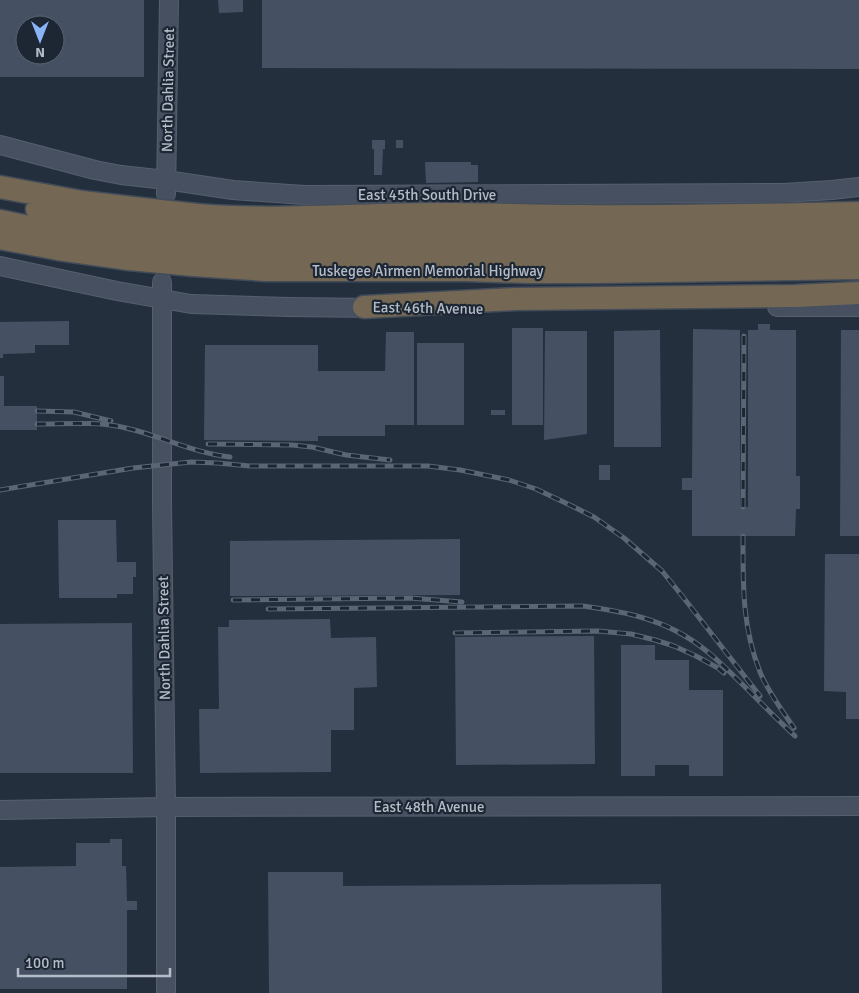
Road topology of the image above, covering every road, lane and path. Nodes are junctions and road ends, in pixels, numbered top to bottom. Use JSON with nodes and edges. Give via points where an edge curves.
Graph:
{"nodes":[{"id":1,"x":169,"y":0,"type":"edge"},
{"id":2,"x":0,"y":145,"type":"edge"},
{"id":3,"x":859,"y":186,"type":"edge"},
{"id":4,"x":166,"y":187,"type":"junction"},
{"id":5,"x":0,"y":188,"type":"edge"},
{"id":6,"x":859,"y":200,"type":"edge"},
{"id":7,"x":0,"y":201,"type":"edge"},
{"id":8,"x":859,"y":214,"type":"edge"},
{"id":9,"x":705,"y":216,"type":"junction"},
{"id":10,"x":0,"y":221,"type":"edge"},
{"id":11,"x":859,"y":230,"type":"edge"},
{"id":12,"x":131,"y":234,"type":"junction"},
{"id":13,"x":0,"y":238,"type":"edge"},
{"id":14,"x":195,"y":241,"type":"junction"},
{"id":15,"x":859,"y":249,"type":"edge"},
{"id":16,"x":0,"y":266,"type":"edge"},
{"id":17,"x":859,"y":268,"type":"edge"},
{"id":18,"x":593,"y":272,"type":"junction"},
{"id":19,"x":162,"y":291,"type":"junction"},
{"id":20,"x":859,"y":293,"type":"edge"},
{"id":21,"x":364,"y":307,"type":"junction"},
{"id":22,"x":859,"y":307,"type":"edge"},
{"id":23,"x":859,"y":806,"type":"edge"},
{"id":24,"x":166,"y":807,"type":"junction"},
{"id":25,"x":0,"y":810,"type":"edge"},
{"id":26,"x":166,"y":993,"type":"edge"}],
"edges":[{"from":1,"to":4,"type":"street","name":"North Dahlia Street"},
{"from":2,"to":4,"type":"street","name":"East 45th South Drive"},
{"from":3,"to":4,"type":"street","name":"East 45th South Drive","via":[[784,193],[304,195]]},
{"from":5,"to":12,"type":"highway","name":"Tuskegee Airmen Memorial Highway","via":[[82,202]]},
{"from":6,"to":9,"type":"highway","via":[[755,206]]},
{"from":7,"to":12,"type":"highway","via":[[78,217]]},
{"from":8,"to":9,"type":"highway","name":"Tuskegee Airmen Memorial Highway"},
{"from":9,"to":14,"type":"highway","name":"Tuskegee Airmen Memorial Highway","via":[[449,214],[244,218]]},
{"from":10,"to":12,"type":"highway","via":[[72,236]]},
{"from":11,"to":14,"type":"highway","via":[[252,235]]},
{"from":12,"to":13,"type":"highway","name":"Tuskegee Airmen Memorial Highway","via":[[58,249]]},
{"from":12,"to":14,"type":"highway","name":"Tuskegee Airmen Memorial Highway","bridge":true},
{"from":12,"to":14,"type":"highway","name":"Tuskegee Airmen Memorial Highway","bridge":true},
{"from":14,"to":15,"type":"highway","via":[[226,252],[434,254]]},
{"from":14,"to":18,"type":"highway","name":"Tuskegee Airmen Memorial Highway","via":[[266,270]]},
{"from":16,"to":19,"type":"street","name":"East 46th Avenue"},
{"from":17,"to":18,"type":"highway","name":"Tuskegee Airmen Memorial Highway"},
{"from":18,"to":20,"type":"highway","via":[[643,282]]},
{"from":19,"to":21,"type":"street","name":"East 46th Avenue","via":[[191,304]]},
{"from":19,"to":24,"type":"street","name":"North Dahlia Street"},
{"from":20,"to":21,"type":"highway","via":[[516,299]]},
{"from":21,"to":22,"type":"street","name":"East 46th Avenue"},
{"from":23,"to":24,"type":"street","name":"East 48th Avenue"},
{"from":24,"to":25,"type":"street","name":"East 48th Avenue"},
{"from":24,"to":26,"type":"street","name":"North Dahlia Street"}]}
